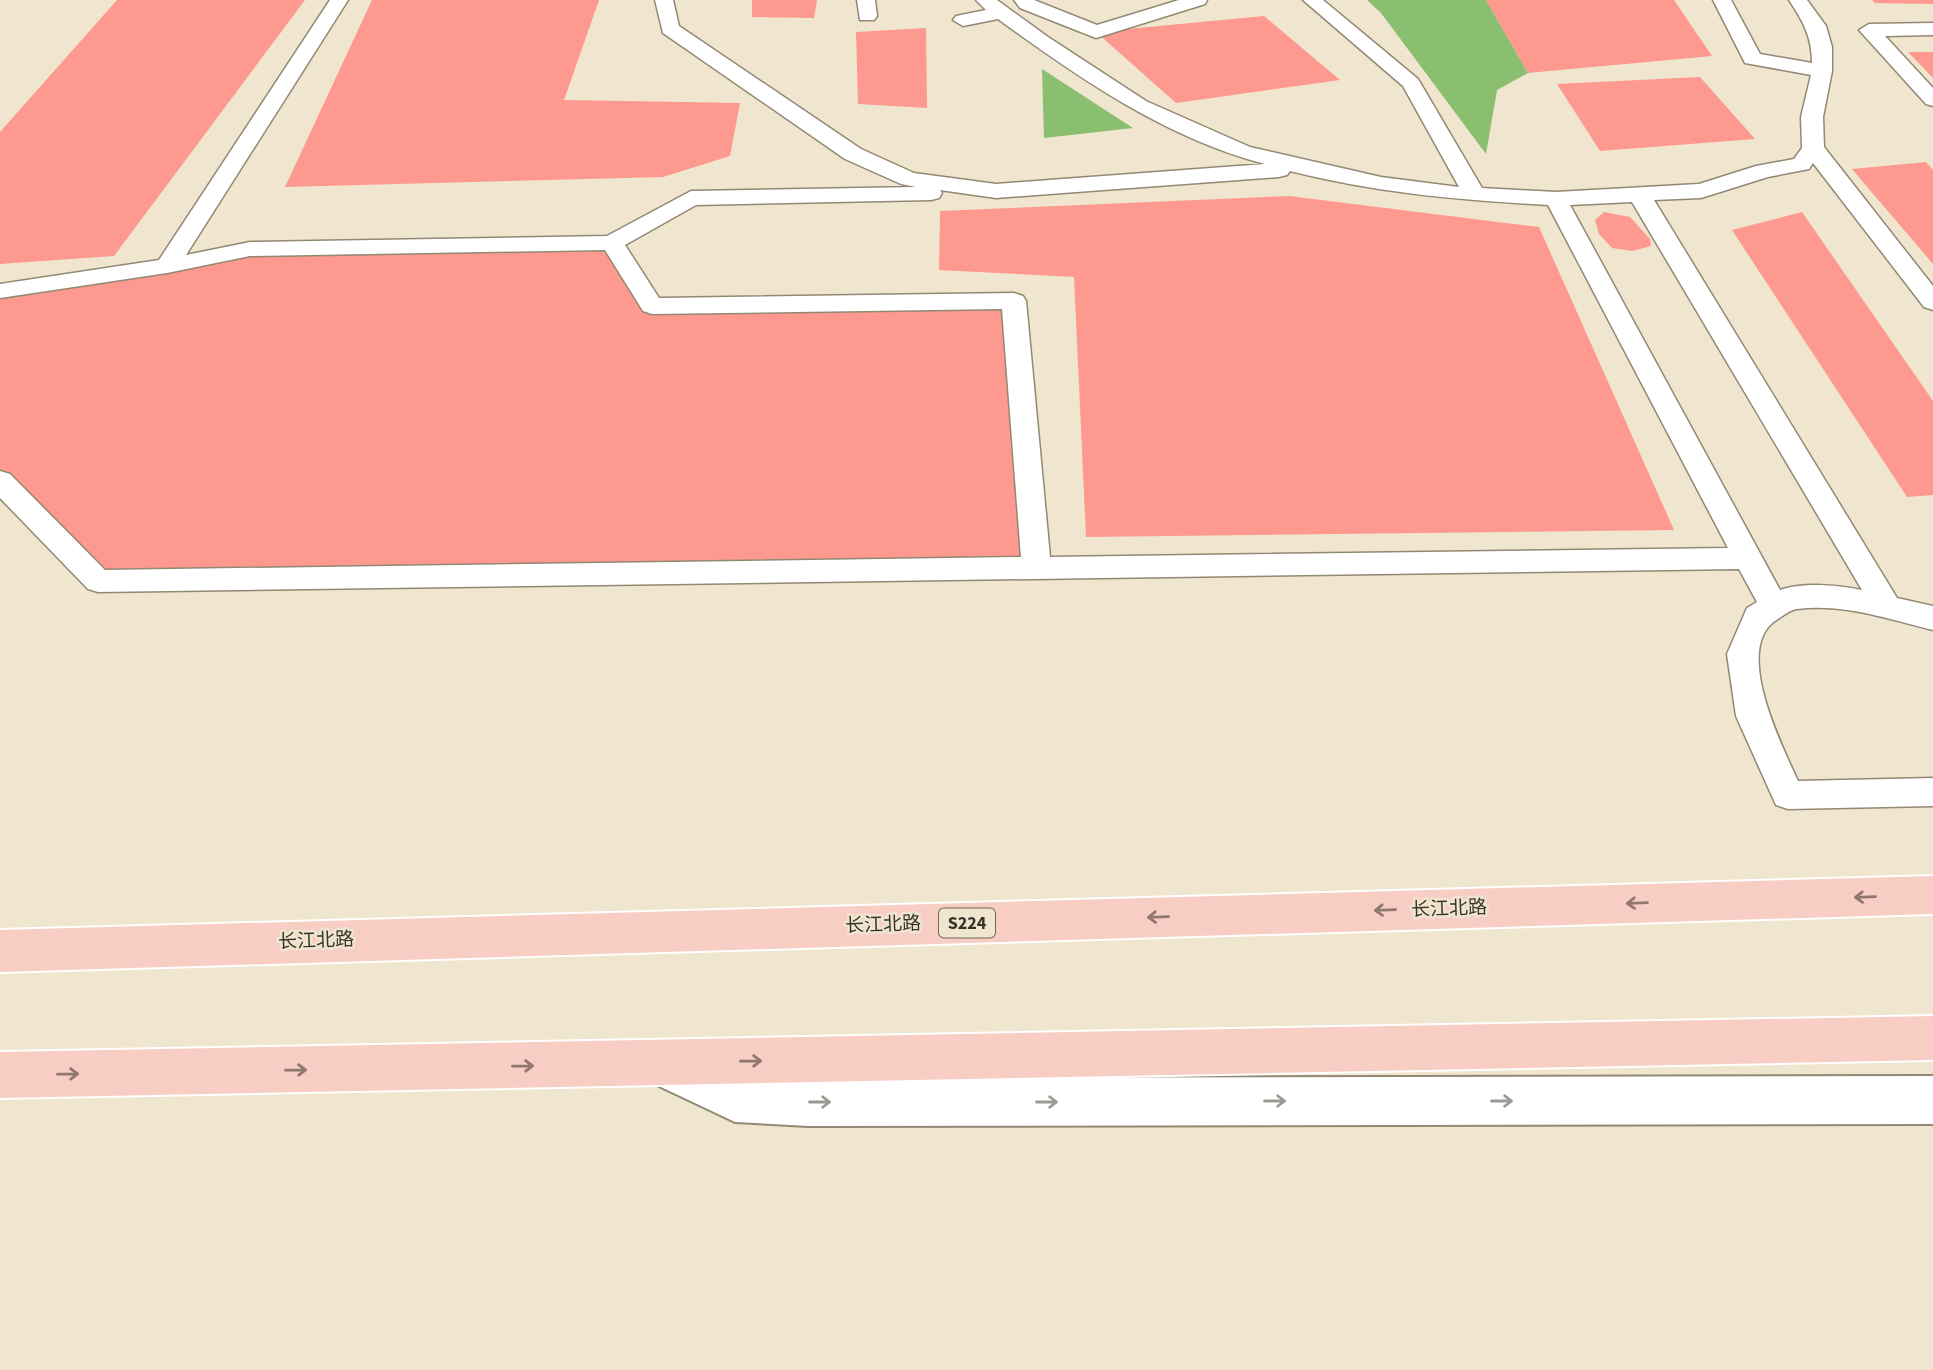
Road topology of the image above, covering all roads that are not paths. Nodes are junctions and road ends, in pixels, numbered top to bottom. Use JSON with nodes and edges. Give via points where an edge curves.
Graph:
{"nodes":[{"id":1,"x":339,"y":0,"type":"edge"},
{"id":2,"x":664,"y":0,"type":"edge"},
{"id":3,"x":1198,"y":0,"type":"edge"},
{"id":4,"x":1312,"y":0,"type":"edge"},
{"id":5,"x":1722,"y":0,"type":"edge"},
{"id":6,"x":1798,"y":0,"type":"edge"},
{"id":7,"x":1003,"y":4,"type":"edge"},
{"id":8,"x":963,"y":20,"type":"dead end"},
{"id":9,"x":1933,"y":29,"type":"edge"},
{"id":10,"x":1822,"y":71,"type":"junction"},
{"id":11,"x":1933,"y":100,"type":"edge"},
{"id":12,"x":1813,"y":148,"type":"junction"},
{"id":13,"x":1305,"y":169,"type":"junction"},
{"id":14,"x":996,"y":191,"type":"junction"},
{"id":15,"x":1474,"y":194,"type":"junction"},
{"id":16,"x":1639,"y":195,"type":"junction"},
{"id":17,"x":1556,"y":199,"type":"junction"},
{"id":18,"x":612,"y":243,"type":"junction"},
{"id":19,"x":167,"y":266,"type":"junction"},
{"id":20,"x":0,"y":291,"type":"edge"},
{"id":21,"x":1933,"y":302,"type":"edge"},
{"id":22,"x":0,"y":481,"type":"edge"},
{"id":23,"x":1748,"y":558,"type":"junction"},
{"id":24,"x":1036,"y":568,"type":"junction"},
{"id":25,"x":1774,"y":607,"type":"junction"},
{"id":26,"x":1887,"y":607,"type":"junction"},
{"id":27,"x":1933,"y":618,"type":"edge"},
{"id":28,"x":1933,"y":792,"type":"edge"},
{"id":29,"x":1933,"y":895,"type":"edge"},
{"id":30,"x":0,"y":951,"type":"edge"},
{"id":31,"x":1933,"y":1038,"type":"edge"},
{"id":32,"x":661,"y":1063,"type":"junction"},
{"id":33,"x":0,"y":1075,"type":"edge"},
{"id":34,"x":1933,"y":1100,"type":"edge"}],
"edges":[{"from":1,"to":19,"type":"lane"},
{"from":2,"to":14,"type":"lane","via":[[670,29],[853,153],[909,179]]},
{"from":3,"to":7,"type":"lane","via":[[1096,32],[1027,4]]},
{"from":4,"to":15,"type":"lane","via":[[1411,83]]},
{"from":5,"to":10,"type":"lane","via":[[1752,59]]},
{"from":6,"to":10,"type":"lane","via":[[1815,26],[1822,47]]},
{"from":7,"to":8,"type":"lane"},
{"from":7,"to":13,"type":"lane","via":[[1041,41],[1139,105],[1242,152]]},
{"from":9,"to":11,"type":"lane","via":[[1869,30]]},
{"from":10,"to":12,"type":"lane","via":[[1812,117]]},
{"from":12,"to":16,"type":"lane","via":[[1801,164],[1701,191]]},
{"from":12,"to":21,"type":"lane"},
{"from":13,"to":14,"type":"lane"},
{"from":13,"to":15,"type":"lane","via":[[1381,184]]},
{"from":14,"to":18,"type":"lane","via":[[691,198]]},
{"from":15,"to":17,"type":"lane"},
{"from":16,"to":17,"type":"lane"},
{"from":16,"to":26,"type":"lane"},
{"from":17,"to":23,"type":"lane"},
{"from":18,"to":19,"type":"lane","via":[[250,249]]},
{"from":18,"to":24,"type":"lane","via":[[652,306],[1014,301]]},
{"from":19,"to":20,"type":"lane"},
{"from":22,"to":24,"type":"lane","via":[[97,581]]},
{"from":23,"to":24,"type":"lane"},
{"from":23,"to":25,"type":"lane"},
{"from":25,"to":26,"type":"lane","via":[[1789,598],[1847,598]]},
{"from":25,"to":28,"type":"lane","via":[[1758,617],[1742,654],[1752,716],[1788,796]]},
{"from":26,"to":27,"type":"lane"},
{"from":29,"to":30,"type":"main road","name":"长江北路","number":"S224","one_way":true},
{"from":32,"to":31,"type":"main road","one_way":true},
{"from":33,"to":32,"type":"main road","one_way":true},
{"from":32,"to":34,"type":"street","one_way":true,"via":[[736,1098],[808,1102]]}]}
